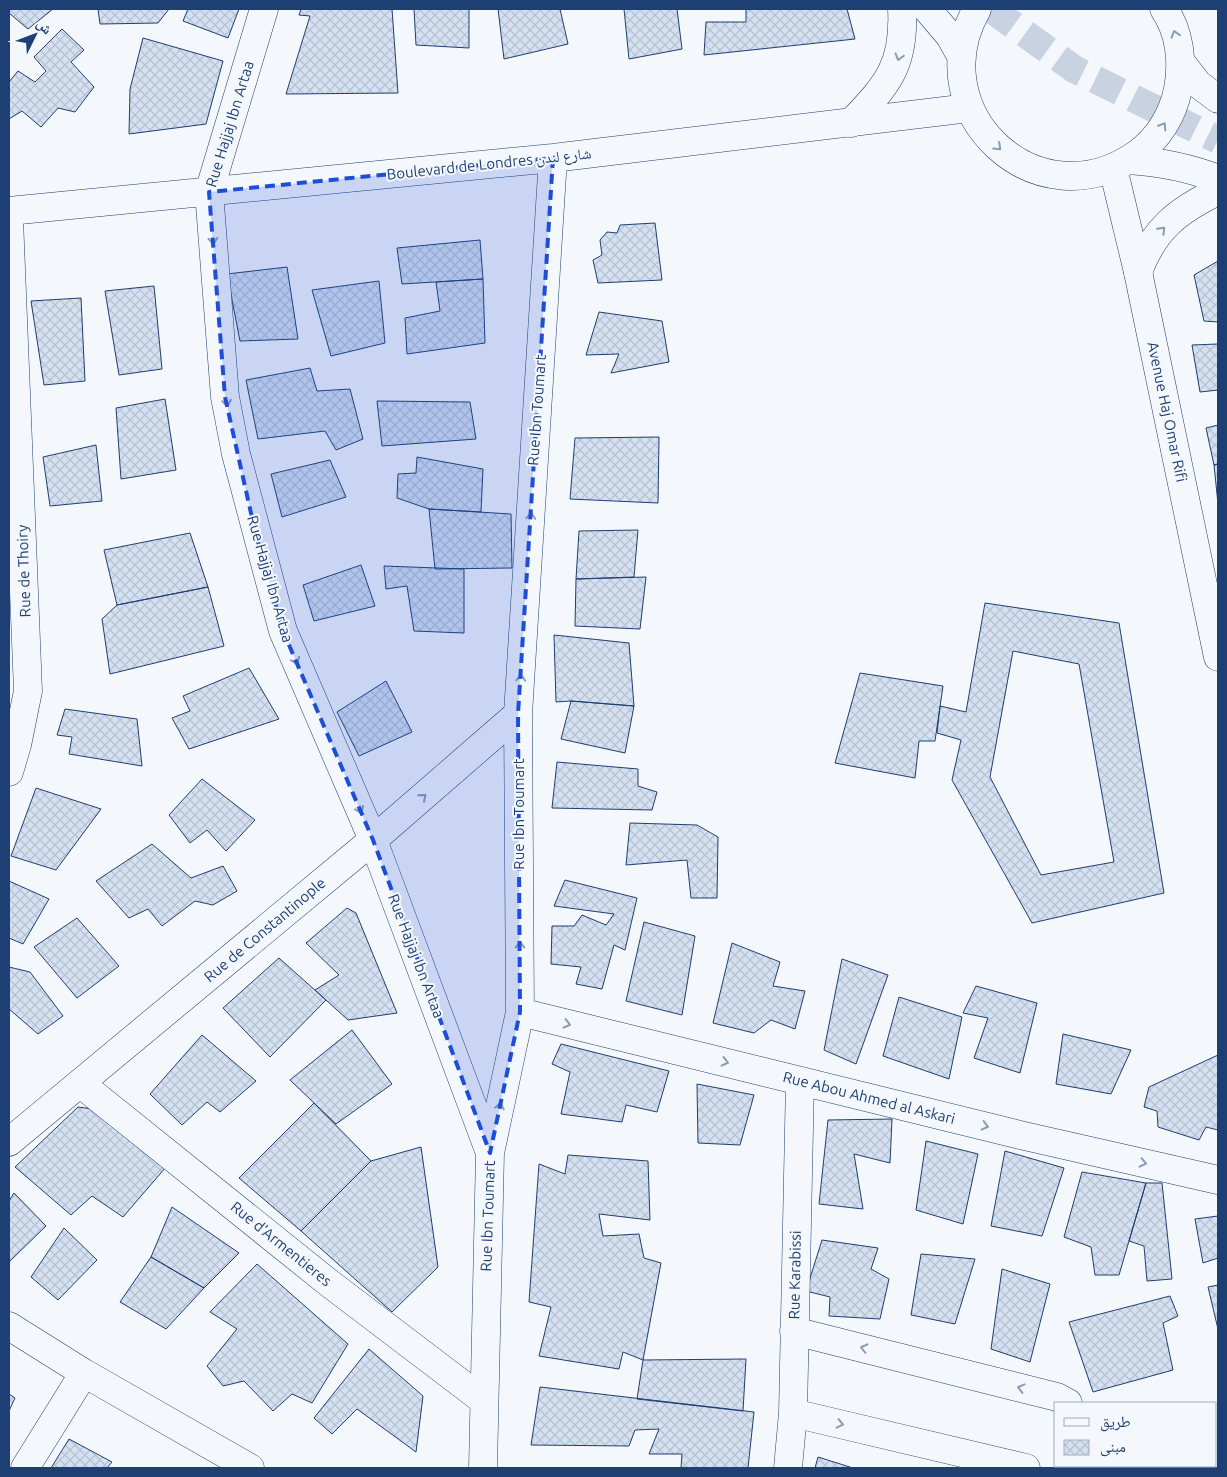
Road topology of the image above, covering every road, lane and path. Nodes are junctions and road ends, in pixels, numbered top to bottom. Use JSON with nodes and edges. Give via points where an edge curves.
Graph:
{"nodes":[{"id":1,"x":264,"y":9,"type":"edge"},
{"id":2,"x":902,"y":9,"type":"edge"},
{"id":3,"x":928,"y":9,"type":"edge"},
{"id":4,"x":977,"y":9,"type":"edge"},
{"id":5,"x":1164,"y":9,"type":"edge"},
{"id":6,"x":961,"y":56,"type":"junction"},
{"id":7,"x":1181,"y":62,"type":"junction"},
{"id":8,"x":1218,"y":99,"type":"edge"},
{"id":9,"x":969,"y":108,"type":"junction"},
{"id":10,"x":851,"y":123,"type":"junction"},
{"id":11,"x":553,"y":158,"type":"junction"},
{"id":12,"x":1120,"y":164,"type":"junction"},
{"id":13,"x":1218,"y":179,"type":"edge"},
{"id":14,"x":1218,"y":191,"type":"edge"},
{"id":15,"x":208,"y":192,"type":"junction"},
{"id":16,"x":9,"y":211,"type":"edge"},
{"id":17,"x":9,"y":219,"type":"edge"},
{"id":18,"x":1138,"y":272,"type":"junction"},
{"id":19,"x":1218,"y":657,"type":"edge"},
{"id":20,"x":518,"y":714,"type":"junction"},
{"id":21,"x":9,"y":772,"type":"edge"},
{"id":22,"x":373,"y":840,"type":"junction"},
{"id":23,"x":520,"y":1012,"type":"junction"},
{"id":24,"x":800,"y":1081,"type":"junction"},
{"id":25,"x":81,"y":1084,"type":"junction"},
{"id":26,"x":9,"y":1142,"type":"edge"},
{"id":27,"x":490,"y":1153,"type":"junction"},
{"id":28,"x":1218,"y":1180,"type":"edge"},
{"id":29,"x":9,"y":1326,"type":"edge"},
{"id":30,"x":794,"y":1330,"type":"junction"},
{"id":31,"x":84,"y":1373,"type":"junction"},
{"id":32,"x":483,"y":1400,"type":"junction"},
{"id":33,"x":1066,"y":1402,"type":"edge"},
{"id":34,"x":793,"y":1413,"type":"junction"},
{"id":35,"x":25,"y":1468,"type":"edge"},
{"id":36,"x":250,"y":1468,"type":"edge"},
{"id":37,"x":483,"y":1468,"type":"edge"},
{"id":38,"x":788,"y":1468,"type":"edge"},
{"id":39,"x":1026,"y":1468,"type":"edge"}],
"edges":[{"from":1,"to":15,"type":"street","name":"Rue Hajjaj Ibn Artaa"},
{"from":2,"to":10,"type":"street","one_way":true,"via":[[901,51],[897,65],[881,90]]},
{"from":3,"to":6,"type":"street"},
{"from":4,"to":6,"type":"street","via":[[964,38]]},
{"from":7,"to":5,"type":"street","one_way":true,"via":[[1175,30]]},
{"from":6,"to":9,"type":"street"},
{"from":7,"to":8,"type":"street","via":[[1198,84]]},
{"from":12,"to":7,"type":"street","one_way":true,"via":[[1142,150],[1164,125],[1177,94]]},
{"from":9,"to":10,"type":"street","name":"Boulevard de Londres شارع لندن"},
{"from":9,"to":12,"type":"street","one_way":true,"via":[[989,139],[1003,152],[1037,171],[1075,176],[1094,174]]},
{"from":10,"to":11,"type":"street","name":"Boulevard de Londres شارع لندن"},
{"from":11,"to":15,"type":"street","name":"Boulevard de Londres شارع لندن"},
{"from":20,"to":11,"type":"street","name":"Rue Ibn Toumart","one_way":true},
{"from":12,"to":13,"type":"street","via":[[1158,162],[1192,169]]},
{"from":12,"to":18,"type":"street","name":"Avenue Haj Omar Rifi"},
{"from":18,"to":14,"type":"street","one_way":true,"via":[[1146,250],[1165,226]]},
{"from":15,"to":16,"type":"street","name":"Boulevard de Londres شارع لندن"},
{"from":15,"to":22,"type":"street","name":"Rue Hajjaj Ibn Artaa","one_way":true,"via":[[226,397],[255,531],[283,631]]},
{"from":17,"to":21,"type":"street","name":"Rue de Thoiry","via":[[28,691]]},
{"from":18,"to":19,"type":"street","name":"Avenue Haj Omar Rifi"},
{"from":22,"to":20,"type":"street","name":"Rue de Constantinople","one_way":true},
{"from":23,"to":20,"type":"street","name":"Rue Ibn Toumart","one_way":true},
{"from":22,"to":25,"type":"street","name":"Rue de Constantinople"},
{"from":22,"to":27,"type":"street","name":"Rue Hajjaj Ibn Artaa"},
{"from":23,"to":24,"type":"street","name":"Rue Abou Ahmed al Askari","one_way":true},
{"from":27,"to":23,"type":"street","name":"Rue Ibn Toumart","one_way":true},
{"from":24,"to":28,"type":"street","name":"Rue Abou Ahmed al Askari","one_way":true},
{"from":24,"to":30,"type":"street","name":"Rue Karabissi"},
{"from":25,"to":26,"type":"street","name":"Rue de Constantinople"},
{"from":25,"to":32,"type":"street","name":"Rue d'Armentieres","via":[[329,1283]]},
{"from":27,"to":32,"type":"street","name":"Rue Ibn Toumart"},
{"from":29,"to":31,"type":"street"},
{"from":33,"to":30,"type":"street","one_way":true},
{"from":30,"to":34,"type":"street","name":"Rue Karabissi"},
{"from":31,"to":35,"type":"street"},
{"from":31,"to":36,"type":"street"},
{"from":32,"to":37,"type":"street","name":"Rue Ibn Toumart"},
{"from":34,"to":38,"type":"street","name":"Rue Karabissi"},
{"from":34,"to":39,"type":"street","one_way":true}]}
